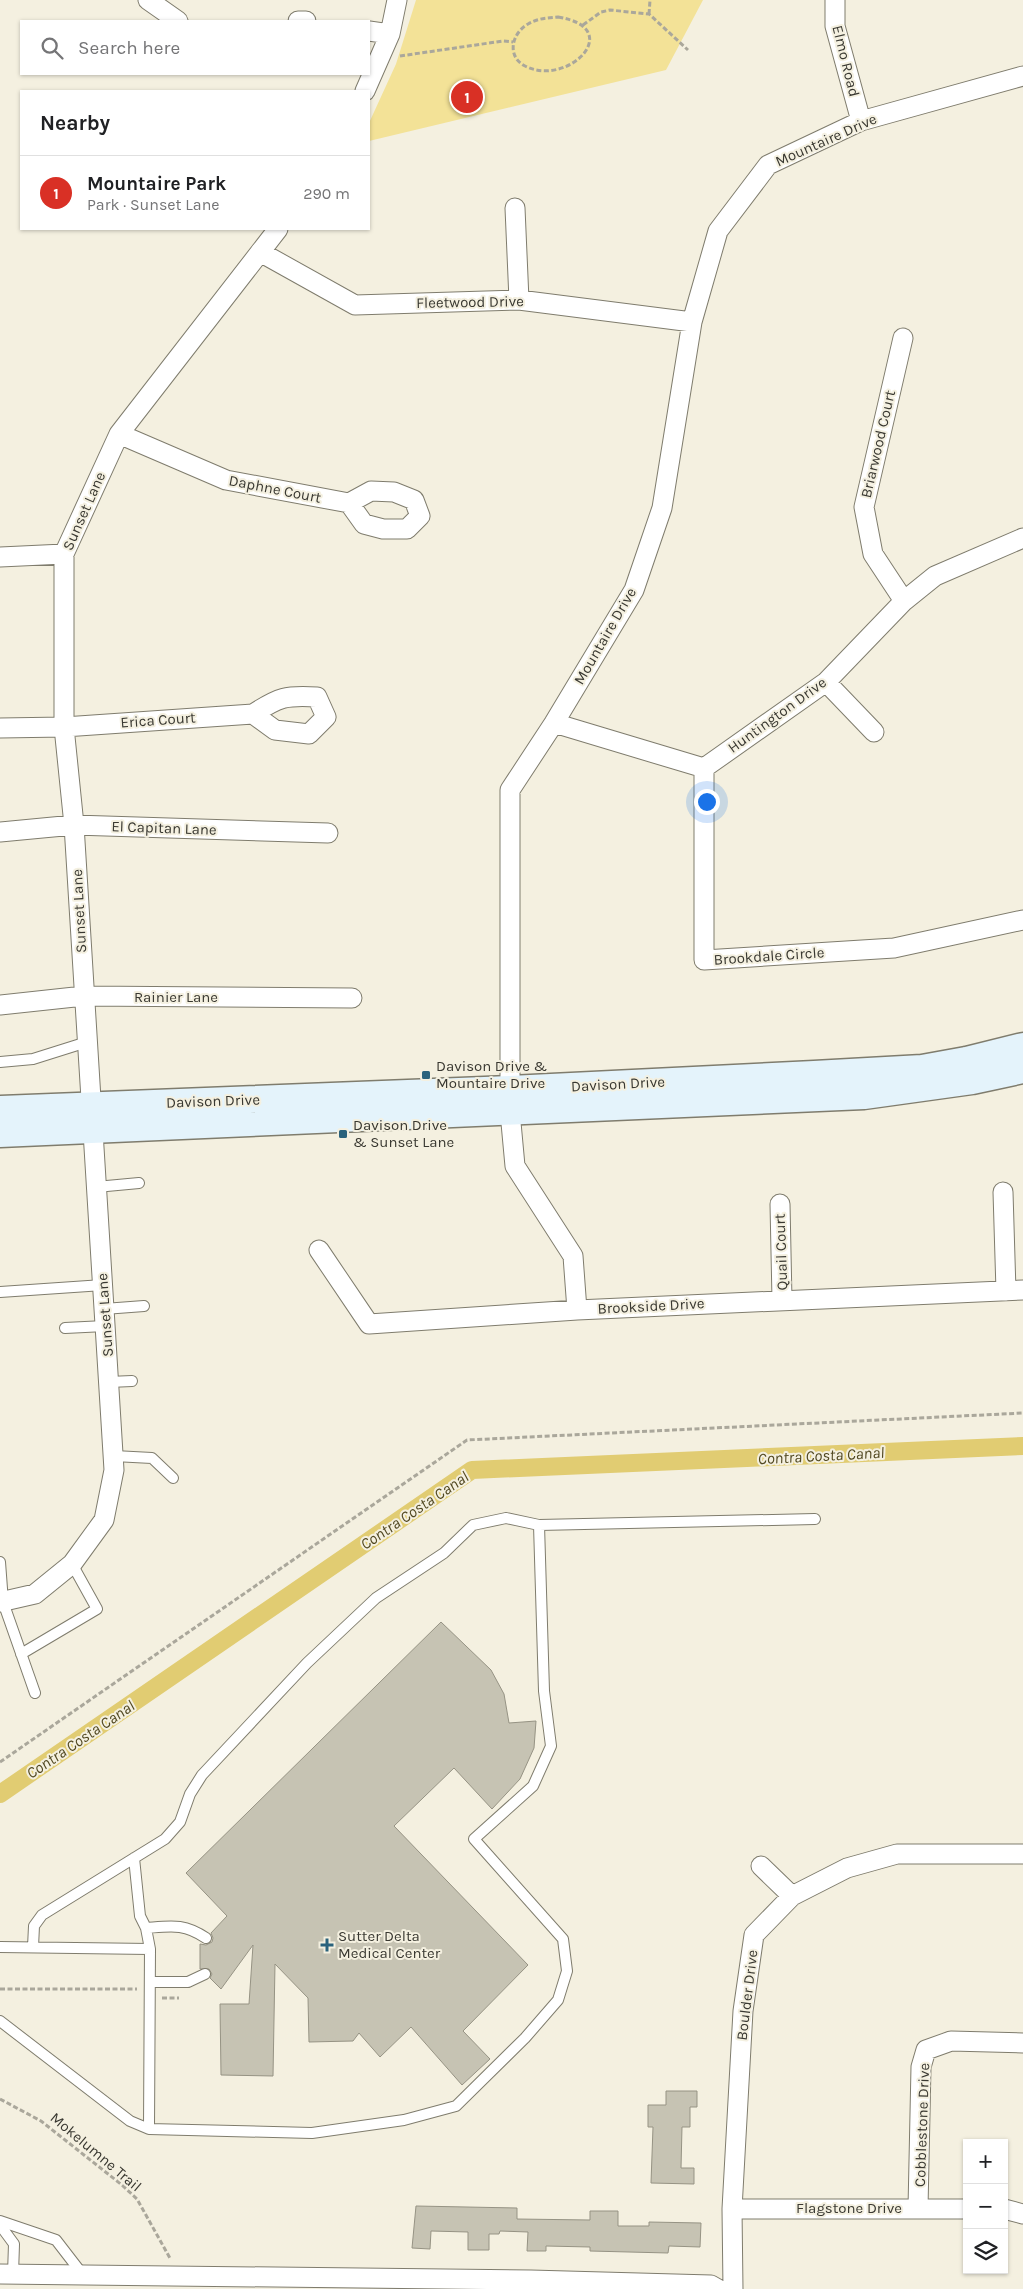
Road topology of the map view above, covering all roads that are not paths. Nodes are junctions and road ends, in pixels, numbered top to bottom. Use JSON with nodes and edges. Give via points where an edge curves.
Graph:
{"nodes":[{"id":1,"x":148,"y":0,"type":"edge"},
{"id":2,"x":397,"y":0,"type":"edge"},
{"id":3,"x":835,"y":0,"type":"edge"},
{"id":4,"x":177,"y":20,"type":"edge"},
{"id":5,"x":370,"y":31,"type":"edge"},
{"id":6,"x":390,"y":34,"type":"junction"},
{"id":7,"x":1023,"y":76,"type":"edge"},
{"id":8,"x":366,"y":90,"type":"edge"},
{"id":9,"x":861,"y":121,"type":"junction"},
{"id":10,"x":515,"y":208,"type":"dead end"},
{"id":11,"x":277,"y":230,"type":"edge"},
{"id":12,"x":260,"y":252,"type":"junction"},
{"id":13,"x":519,"y":300,"type":"junction"},
{"id":14,"x":692,"y":322,"type":"junction"},
{"id":15,"x":903,"y":338,"type":"dead end"},
{"id":16,"x":119,"y":434,"type":"junction"},
{"id":17,"x":349,"y":503,"type":"dead end"},
{"id":18,"x":1023,"y":538,"type":"edge"},
{"id":19,"x":64,"y":554,"type":"junction"},
{"id":20,"x":0,"y":556,"type":"edge"},
{"id":21,"x":904,"y":601,"type":"junction"},
{"id":22,"x":826,"y":682,"type":"junction"},
{"id":23,"x":253,"y":714,"type":"dead end"},
{"id":24,"x":554,"y":723,"type":"junction"},
{"id":25,"x":64,"y":727,"type":"junction"},
{"id":26,"x":0,"y":728,"type":"edge"},
{"id":27,"x":874,"y":732,"type":"dead end"},
{"id":28,"x":704,"y":768,"type":"junction"},
{"id":29,"x":74,"y":825,"type":"junction"},
{"id":30,"x":0,"y":832,"type":"edge"},
{"id":31,"x":328,"y":833,"type":"dead end"},
{"id":32,"x":1023,"y":920,"type":"edge"},
{"id":33,"x":84,"y":996,"type":"junction"},
{"id":34,"x":352,"y":998,"type":"dead end"},
{"id":35,"x":0,"y":1005,"type":"edge"},
{"id":36,"x":87,"y":1042,"type":"junction"},
{"id":37,"x":1023,"y":1046,"type":"edge"},
{"id":38,"x":0,"y":1062,"type":"edge"},
{"id":39,"x":1023,"y":1070,"type":"edge"},
{"id":40,"x":510,"y":1101,"type":"junction"},
{"id":41,"x":0,"y":1109,"type":"edge"},
{"id":42,"x":92,"y":1118,"type":"junction"},
{"id":43,"x":0,"y":1134,"type":"edge"},
{"id":44,"x":139,"y":1183,"type":"dead end"},
{"id":45,"x":96,"y":1187,"type":"junction"},
{"id":46,"x":1003,"y":1192,"type":"dead end"},
{"id":47,"x":780,"y":1204,"type":"dead end"},
{"id":48,"x":319,"y":1250,"type":"dead end"},
{"id":49,"x":103,"y":1285,"type":"junction"},
{"id":50,"x":1015,"y":1291,"type":"edge"},
{"id":51,"x":0,"y":1292,"type":"edge"},
{"id":52,"x":782,"y":1300,"type":"junction"},
{"id":53,"x":144,"y":1306,"type":"dead end"},
{"id":54,"x":577,"y":1310,"type":"junction"},
{"id":55,"x":105,"y":1318,"type":"junction"},
{"id":56,"x":65,"y":1328,"type":"dead end"},
{"id":57,"x":132,"y":1381,"type":"dead end"},
{"id":58,"x":109,"y":1382,"type":"junction"},
{"id":59,"x":114,"y":1456,"type":"junction"},
{"id":60,"x":173,"y":1478,"type":"dead end"},
{"id":61,"x":814,"y":1519,"type":"dead end"},
{"id":62,"x":539,"y":1525,"type":"junction"},
{"id":63,"x":0,"y":1562,"type":"edge"},
{"id":64,"x":72,"y":1564,"type":"junction"},
{"id":65,"x":2,"y":1602,"type":"edge"},
{"id":66,"x":21,"y":1654,"type":"junction"},
{"id":67,"x":35,"y":1693,"type":"dead end"},
{"id":68,"x":1023,"y":1854,"type":"edge"},
{"id":69,"x":134,"y":1858,"type":"junction"},
{"id":70,"x":762,"y":1866,"type":"dead end"},
{"id":71,"x":792,"y":1896,"type":"junction"},
{"id":72,"x":146,"y":1928,"type":"junction"},
{"id":73,"x":206,"y":1938,"type":"dead end"},
{"id":74,"x":0,"y":1947,"type":"edge"},
{"id":75,"x":33,"y":1947,"type":"junction"},
{"id":76,"x":150,"y":1949,"type":"junction"},
{"id":77,"x":205,"y":1974,"type":"dead end"},
{"id":78,"x":150,"y":1982,"type":"junction"},
{"id":79,"x":0,"y":2022,"type":"edge"},
{"id":80,"x":1023,"y":2043,"type":"edge"},
{"id":81,"x":149,"y":2129,"type":"junction"},
{"id":82,"x":918,"y":2208,"type":"junction"},
{"id":83,"x":732,"y":2209,"type":"junction"},
{"id":84,"x":963,"y":2209,"type":"edge"},
{"id":85,"x":1008,"y":2210,"type":"edge"},
{"id":86,"x":1023,"y":2214,"type":"edge"},
{"id":87,"x":0,"y":2223,"type":"edge"},
{"id":88,"x":6,"y":2274,"type":"edge"},
{"id":89,"x":83,"y":2275,"type":"junction"},
{"id":90,"x":530,"y":2284,"type":"edge"},
{"id":91,"x":718,"y":2289,"type":"edge"},
{"id":92,"x":733,"y":2289,"type":"edge"}],
"edges":[{"from":1,"to":4,"type":"street"},
{"from":2,"to":6,"type":"street"},
{"from":3,"to":9,"type":"street","name":"Elmo Road","via":[[835,26]]},
{"from":5,"to":6,"type":"street"},
{"from":6,"to":8,"type":"street"},
{"from":7,"to":9,"type":"street","name":"Mountaire Drive"},
{"from":9,"to":14,"type":"street","name":"Mountaire Drive","via":[[768,166],[718,231]]},
{"from":10,"to":13,"type":"street"},
{"from":11,"to":12,"type":"street","name":"Sunset Lane"},
{"from":12,"to":13,"type":"street","name":"Fleetwood Drive","via":[[355,305]]},
{"from":12,"to":16,"type":"street","name":"Sunset Lane"},
{"from":13,"to":14,"type":"street","name":"Fleetwood Drive"},
{"from":14,"to":24,"type":"street","name":"Mountaire Drive","via":[[662,508],[634,590]]},
{"from":15,"to":21,"type":"street","name":"Briarwood Court","via":[[864,507],[872,554]]},
{"from":16,"to":17,"type":"street","name":"Daphne Court","via":[[226,480]]},
{"from":16,"to":19,"type":"street","name":"Sunset Lane"},
{"from":18,"to":21,"type":"street","name":"Huntington Drive","via":[[935,576]]},
{"from":19,"to":20,"type":"street"},
{"from":19,"to":25,"type":"street","name":"Sunset Lane"},
{"from":21,"to":22,"type":"street","name":"Huntington Drive"},
{"from":22,"to":27,"type":"street"},
{"from":22,"to":28,"type":"street","name":"Huntington Drive"},
{"from":23,"to":25,"type":"street","name":"Erica Court"},
{"from":24,"to":28,"type":"street"},
{"from":24,"to":40,"type":"street","name":"Mountaire Drive","via":[[510,790]]},
{"from":25,"to":26,"type":"street","name":"Erica Court"},
{"from":25,"to":29,"type":"street","name":"Sunset Lane"},
{"from":28,"to":32,"type":"street","name":"Brookdale Circle","via":[[704,960],[894,948]]},
{"from":29,"to":30,"type":"street","name":"El Capitan Lane"},
{"from":29,"to":31,"type":"street","name":"El Capitan Lane"},
{"from":29,"to":33,"type":"street","name":"Sunset Lane"},
{"from":33,"to":34,"type":"street","name":"Rainier Lane"},
{"from":33,"to":35,"type":"street","name":"Rainier Lane"},
{"from":33,"to":36,"type":"street","name":"Sunset Lane"},
{"from":36,"to":38,"type":"lane","via":[[33,1059]]},
{"from":36,"to":42,"type":"street","name":"Sunset Lane"},
{"from":37,"to":40,"type":"main road","name":"Davison Drive","via":[[922,1068]]},
{"from":39,"to":40,"type":"main road","name":"Davison Drive","via":[[972,1081],[864,1096]]},
{"from":40,"to":42,"type":"main road","name":"Davison Drive"},
{"from":40,"to":54,"type":"street","name":"Mountaire Drive","via":[[515,1166],[572,1256]]},
{"from":41,"to":42,"type":"main road","name":"Davison Drive"},
{"from":42,"to":43,"type":"main road","name":"Davison Drive"},
{"from":42,"to":45,"type":"street","name":"Sunset Lane"},
{"from":44,"to":45,"type":"lane"},
{"from":45,"to":49,"type":"street","name":"Sunset Lane"},
{"from":46,"to":50,"type":"street"},
{"from":47,"to":52,"type":"street","name":"Quail Court"},
{"from":48,"to":54,"type":"street","name":"Brookside Drive","via":[[369,1324]]},
{"from":49,"to":51,"type":"lane"},
{"from":49,"to":55,"type":"street","name":"Sunset Lane"},
{"from":50,"to":52,"type":"street","name":"Brookside Drive"},
{"from":52,"to":54,"type":"street","name":"Brookside Drive"},
{"from":53,"to":55,"type":"lane"},
{"from":55,"to":56,"type":"lane"},
{"from":55,"to":58,"type":"street","name":"Sunset Lane"},
{"from":57,"to":58,"type":"lane"},
{"from":58,"to":59,"type":"street","name":"Sunset Lane"},
{"from":59,"to":60,"type":"lane","via":[[152,1458]]},
{"from":59,"to":64,"type":"street","name":"Sunset Lane","via":[[104,1520]]},
{"from":61,"to":62,"type":"lane"},
{"from":62,"to":69,"type":"lane","via":[[506,1518],[473,1525],[444,1553],[376,1598],[307,1663],[202,1775],[190,1794],[180,1822],[165,1839]]},
{"from":62,"to":81,"type":"lane","via":[[544,1691],[551,1746],[533,1786],[474,1839],[563,1939],[566,1971],[558,2000],[525,2038],[456,2106],[404,2120],[312,2132]]},
{"from":63,"to":65,"type":"lane"},
{"from":64,"to":65,"type":"street","name":"Sunset Lane","via":[[35,1594]]},
{"from":64,"to":66,"type":"lane","via":[[97,1609]]},
{"from":65,"to":66,"type":"lane"},
{"from":66,"to":67,"type":"lane"},
{"from":68,"to":71,"type":"street","name":"Boulder Drive","via":[[897,1854],[847,1868]]},
{"from":69,"to":72,"type":"lane","via":[[140,1916]]},
{"from":69,"to":75,"type":"lane","via":[[42,1915],[34,1926]]},
{"from":70,"to":71,"type":"street"},
{"from":71,"to":83,"type":"street","name":"Boulder Drive","via":[[754,1935],[743,2011]]},
{"from":72,"to":73,"type":"lane","via":[[193,1928]]},
{"from":72,"to":76,"type":"lane"},
{"from":74,"to":75,"type":"lane"},
{"from":75,"to":76,"type":"lane"},
{"from":76,"to":78,"type":"lane"},
{"from":77,"to":78,"type":"lane","via":[[188,1982]]},
{"from":78,"to":81,"type":"lane"},
{"from":79,"to":81,"type":"lane","via":[[130,2121]]},
{"from":80,"to":82,"type":"street","name":"Cobblestone Drive","via":[[951,2041],[926,2050],[921,2067]]},
{"from":82,"to":83,"type":"street","name":"Flagstone Drive"},
{"from":82,"to":84,"type":"street","name":"Flagstone Drive"},
{"from":83,"to":92,"type":"street","name":"Boulder Drive"},
{"from":85,"to":86,"type":"street"},
{"from":87,"to":88,"type":"lane","via":[[14,2244]]},
{"from":87,"to":89,"type":"lane","via":[[56,2240]]},
{"from":88,"to":89,"type":"street"},
{"from":89,"to":90,"type":"street"},
{"from":90,"to":91,"type":"street","via":[[711,2285]]}]}
